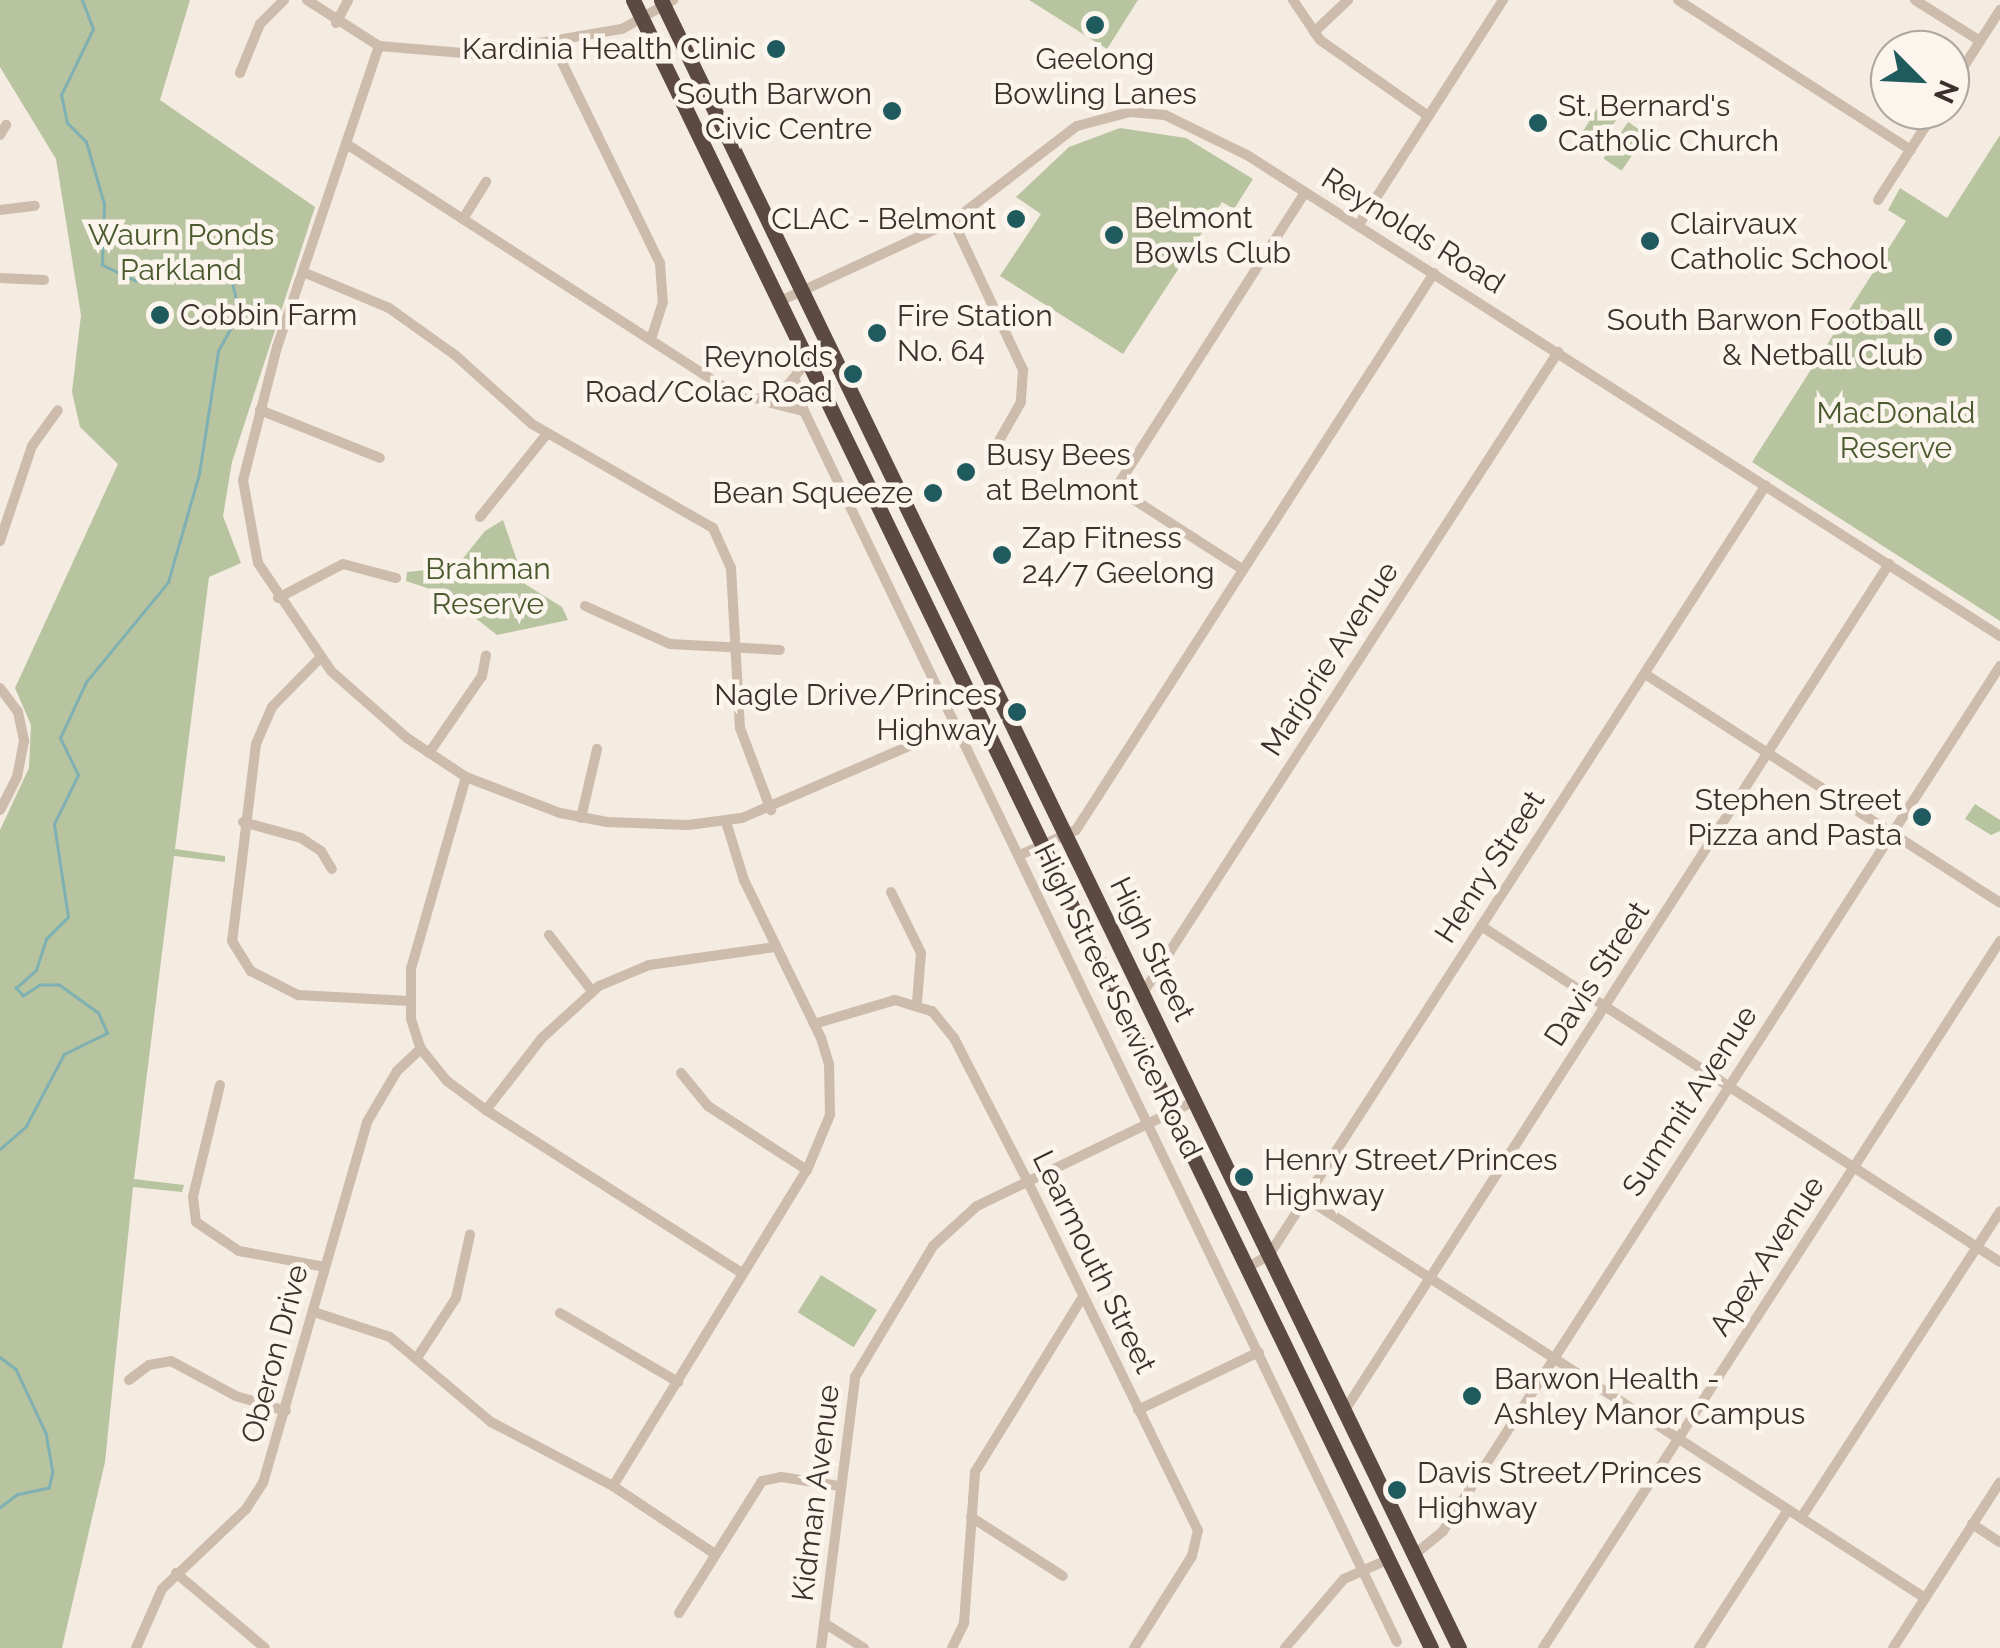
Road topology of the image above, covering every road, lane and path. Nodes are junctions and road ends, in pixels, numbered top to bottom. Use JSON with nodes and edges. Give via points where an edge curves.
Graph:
{"nodes":[{"id":1,"x":284,"y":0,"type":"edge"},
{"id":2,"x":307,"y":0,"type":"edge"},
{"id":3,"x":348,"y":0,"type":"edge"},
{"id":4,"x":633,"y":0,"type":"edge"},
{"id":5,"x":1293,"y":0,"type":"edge"},
{"id":6,"x":1348,"y":0,"type":"edge"},
{"id":7,"x":1503,"y":0,"type":"edge"},
{"id":8,"x":1678,"y":0,"type":"edge"},
{"id":9,"x":1915,"y":0,"type":"edge"},
{"id":10,"x":658,"y":8,"type":"edge"},
{"id":11,"x":2000,"y":10,"type":"edge"},
{"id":12,"x":336,"y":24,"type":"junction"},
{"id":13,"x":1314,"y":32,"type":"junction"},
{"id":14,"x":1980,"y":41,"type":"junction"},
{"id":15,"x":378,"y":46,"type":"junction"},
{"id":16,"x":554,"y":46,"type":"junction"},
{"id":17,"x":1970,"y":57,"type":"edge"},
{"id":18,"x":240,"y":73,"type":"dead end"},
{"id":19,"x":1428,"y":116,"type":"junction"},
{"id":20,"x":1924,"y":130,"type":"edge"},
{"id":21,"x":348,"y":146,"type":"junction"},
{"id":22,"x":1911,"y":150,"type":"junction"},
{"id":23,"x":486,"y":182,"type":"dead end"},
{"id":24,"x":1305,"y":192,"type":"junction"},
{"id":25,"x":1878,"y":200,"type":"dead end"},
{"id":26,"x":35,"y":206,"type":"dead end"},
{"id":27,"x":0,"y":210,"type":"edge"},
{"id":28,"x":464,"y":219,"type":"junction"},
{"id":29,"x":953,"y":221,"type":"junction"},
{"id":30,"x":1358,"y":226,"type":"junction"},
{"id":31,"x":303,"y":272,"type":"junction"},
{"id":32,"x":1434,"y":273,"type":"junction"},
{"id":33,"x":42,"y":276,"type":"dead end"},
{"id":34,"x":0,"y":278,"type":"edge"},
{"id":35,"x":801,"y":292,"type":"junction"},
{"id":36,"x":778,"y":302,"type":"junction"},
{"id":37,"x":651,"y":340,"type":"junction"},
{"id":38,"x":1558,"y":352,"type":"junction"},
{"id":39,"x":807,"y":361,"type":"junction"},
{"id":40,"x":796,"y":382,"type":"junction"},
{"id":41,"x":765,"y":402,"type":"junction"},
{"id":42,"x":58,"y":410,"type":"dead end"},
{"id":43,"x":260,"y":410,"type":"junction"},
{"id":44,"x":804,"y":411,"type":"junction"},
{"id":45,"x":547,"y":434,"type":"junction"},
{"id":46,"x":1000,"y":439,"type":"dead end"},
{"id":47,"x":380,"y":458,"type":"dead end"},
{"id":48,"x":1766,"y":485,"type":"junction"},
{"id":49,"x":480,"y":517,"type":"dead end"},
{"id":50,"x":0,"y":541,"type":"edge"},
{"id":51,"x":1889,"y":564,"type":"junction"},
{"id":52,"x":1242,"y":568,"type":"junction"},
{"id":53,"x":396,"y":578,"type":"dead end"},
{"id":54,"x":278,"y":598,"type":"junction"},
{"id":55,"x":585,"y":606,"type":"dead end"},
{"id":56,"x":2000,"y":636,"type":"edge"},
{"id":57,"x":735,"y":650,"type":"junction"},
{"id":58,"x":780,"y":650,"type":"dead end"},
{"id":59,"x":486,"y":655,"type":"dead end"},
{"id":60,"x":320,"y":658,"type":"junction"},
{"id":61,"x":2000,"y":666,"type":"edge"},
{"id":62,"x":1645,"y":674,"type":"junction"},
{"id":63,"x":0,"y":688,"type":"edge"},
{"id":64,"x":956,"y":726,"type":"junction"},
{"id":65,"x":597,"y":749,"type":"dead end"},
{"id":66,"x":428,"y":753,"type":"junction"},
{"id":67,"x":1767,"y":753,"type":"junction"},
{"id":68,"x":466,"y":777,"type":"junction"},
{"id":69,"x":0,"y":810,"type":"edge"},
{"id":70,"x":771,"y":810,"type":"junction"},
{"id":71,"x":581,"y":818,"type":"junction"},
{"id":72,"x":243,"y":822,"type":"junction"},
{"id":73,"x":726,"y":822,"type":"junction"},
{"id":74,"x":1892,"y":834,"type":"junction"},
{"id":75,"x":1066,"y":835,"type":"junction"},
{"id":76,"x":1041,"y":845,"type":"junction"},
{"id":77,"x":1020,"y":855,"type":"junction"},
{"id":78,"x":332,"y":869,"type":"dead end"},
{"id":79,"x":891,"y":892,"type":"dead end"},
{"id":80,"x":2000,"y":903,"type":"edge"},
{"id":81,"x":1480,"y":926,"type":"junction"},
{"id":82,"x":549,"y":935,"type":"dead end"},
{"id":83,"x":2000,"y":942,"type":"edge"},
{"id":84,"x":775,"y":947,"type":"junction"},
{"id":85,"x":592,"y":992,"type":"junction"},
{"id":86,"x":1143,"y":993,"type":"junction"},
{"id":87,"x":409,"y":1001,"type":"junction"},
{"id":88,"x":917,"y":1002,"type":"junction"},
{"id":89,"x":1606,"y":1008,"type":"junction"},
{"id":90,"x":814,"y":1024,"type":"junction"},
{"id":91,"x":421,"y":1049,"type":"junction"},
{"id":92,"x":681,"y":1073,"type":"dead end"},
{"id":93,"x":220,"y":1085,"type":"dead end"},
{"id":94,"x":1729,"y":1086,"type":"junction"},
{"id":95,"x":1195,"y":1101,"type":"junction"},
{"id":96,"x":486,"y":1110,"type":"junction"},
{"id":97,"x":1172,"y":1112,"type":"junction"},
{"id":98,"x":1147,"y":1123,"type":"junction"},
{"id":99,"x":1854,"y":1167,"type":"junction"},
{"id":100,"x":807,"y":1170,"type":"junction"},
{"id":101,"x":1027,"y":1180,"type":"junction"},
{"id":102,"x":1306,"y":1198,"type":"junction"},
{"id":103,"x":2000,"y":1211,"type":"edge"},
{"id":104,"x":470,"y":1235,"type":"dead end"},
{"id":105,"x":1977,"y":1247,"type":"junction"},
{"id":106,"x":1270,"y":1255,"type":"junction"},
{"id":107,"x":2000,"y":1262,"type":"edge"},
{"id":108,"x":325,"y":1267,"type":"junction"},
{"id":109,"x":1248,"y":1268,"type":"junction"},
{"id":110,"x":742,"y":1273,"type":"junction"},
{"id":111,"x":1430,"y":1278,"type":"junction"},
{"id":112,"x":1082,"y":1298,"type":"junction"},
{"id":113,"x":314,"y":1312,"type":"junction"},
{"id":114,"x":560,"y":1312,"type":"dead end"},
{"id":115,"x":1260,"y":1352,"type":"junction"},
{"id":116,"x":418,"y":1358,"type":"junction"},
{"id":117,"x":1554,"y":1359,"type":"junction"},
{"id":118,"x":129,"y":1380,"type":"dead end"},
{"id":119,"x":678,"y":1382,"type":"junction"},
{"id":120,"x":1138,"y":1410,"type":"junction"},
{"id":121,"x":1345,"y":1410,"type":"junction"},
{"id":122,"x":286,"y":1411,"type":"junction"},
{"id":123,"x":1678,"y":1439,"type":"junction"},
{"id":124,"x":2000,"y":1482,"type":"edge"},
{"id":125,"x":614,"y":1486,"type":"junction"},
{"id":126,"x":840,"y":1486,"type":"junction"},
{"id":127,"x":1788,"y":1510,"type":"junction"},
{"id":128,"x":972,"y":1517,"type":"junction"},
{"id":129,"x":1801,"y":1518,"type":"junction"},
{"id":130,"x":1972,"y":1524,"type":"junction"},
{"id":131,"x":2000,"y":1542,"type":"edge"},
{"id":132,"x":715,"y":1554,"type":"junction"},
{"id":133,"x":1415,"y":1554,"type":"junction"},
{"id":134,"x":1389,"y":1559,"type":"junction"},
{"id":135,"x":1364,"y":1568,"type":"junction"},
{"id":136,"x":176,"y":1573,"type":"junction"},
{"id":137,"x":1063,"y":1576,"type":"dead end"},
{"id":138,"x":1925,"y":1598,"type":"junction"},
{"id":139,"x":679,"y":1613,"type":"dead end"},
{"id":140,"x":824,"y":1623,"type":"junction"},
{"id":141,"x":1397,"y":1642,"type":"dead end"},
{"id":142,"x":136,"y":1648,"type":"edge"},
{"id":143,"x":265,"y":1648,"type":"edge"},
{"id":144,"x":821,"y":1648,"type":"edge"},
{"id":145,"x":864,"y":1648,"type":"edge"},
{"id":146,"x":952,"y":1648,"type":"edge"},
{"id":147,"x":1134,"y":1648,"type":"edge"},
{"id":148,"x":1285,"y":1648,"type":"edge"},
{"id":149,"x":1432,"y":1648,"type":"edge"},
{"id":150,"x":1462,"y":1648,"type":"edge"},
{"id":151,"x":1543,"y":1648,"type":"edge"},
{"id":152,"x":1699,"y":1648,"type":"edge"},
{"id":153,"x":1892,"y":1648,"type":"edge"}],
"edges":[{"from":1,"to":18,"type":"street","via":[[255,33]]},
{"from":2,"to":12,"type":"street"},
{"from":3,"to":12,"type":"street"},
{"from":4,"to":10,"type":"highway"},
{"from":5,"to":13,"type":"street"},
{"from":6,"to":13,"type":"street"},
{"from":7,"to":19,"type":"street"},
{"from":8,"to":22,"type":"street"},
{"from":9,"to":14,"type":"street"},
{"from":10,"to":16,"type":"street"},
{"from":10,"to":35,"type":"highway","name":"High Street"},
{"from":10,"to":36,"type":"highway","name":"High Street"},
{"from":11,"to":14,"type":"street"},
{"from":12,"to":15,"type":"street"},
{"from":13,"to":19,"type":"street"},
{"from":14,"to":17,"type":"street"},
{"from":15,"to":16,"type":"street","via":[[475,54]]},
{"from":15,"to":21,"type":"street"},
{"from":16,"to":37,"type":"street","via":[[660,263],[663,302]]},
{"from":19,"to":30,"type":"street"},
{"from":20,"to":22,"type":"street"},
{"from":21,"to":28,"type":"street"},
{"from":21,"to":31,"type":"street"},
{"from":22,"to":25,"type":"street"},
{"from":23,"to":28,"type":"street"},
{"from":24,"to":29,"type":"street","name":"Reynolds Road","via":[[1198,127],[1130,112],[1098,118],[1051,141]]},
{"from":24,"to":30,"type":"street","name":"Reynolds Road"},
{"from":24,"to":52,"type":"street","via":[[1116,488]]},
{"from":26,"to":27,"type":"street"},
{"from":28,"to":37,"type":"street"},
{"from":29,"to":35,"type":"street","name":"Reynolds Road"},
{"from":29,"to":46,"type":"street","via":[[1023,370],[1021,402]]},
{"from":30,"to":32,"type":"street","name":"Reynolds Road"},
{"from":31,"to":43,"type":"street"},
{"from":31,"to":45,"type":"street","via":[[377,302],[433,337]]},
{"from":32,"to":38,"type":"street","name":"Reynolds Road"},
{"from":32,"to":52,"type":"street"},
{"from":33,"to":34,"type":"street"},
{"from":35,"to":36,"type":"street","name":"Reynolds Road"},
{"from":35,"to":75,"type":"highway","name":"High Street"},
{"from":36,"to":39,"type":"highway","name":"High Street"},
{"from":37,"to":41,"type":"street","via":[[730,392]]},
{"from":38,"to":48,"type":"street","name":"Reynolds Road"},
{"from":38,"to":86,"type":"street","name":"Marjorie Avenue"},
{"from":39,"to":40,"type":"street"},
{"from":39,"to":76,"type":"highway","name":"High Street"},
{"from":40,"to":41,"type":"street"},
{"from":40,"to":44,"type":"street","name":"High Street Service Road"},
{"from":41,"to":44,"type":"street"},
{"from":42,"to":50,"type":"street","via":[[32,446]]},
{"from":43,"to":47,"type":"street"},
{"from":43,"to":54,"type":"street","via":[[247,450],[244,502],[252,549]]},
{"from":44,"to":64,"type":"street","name":"High Street Service Road"},
{"from":45,"to":49,"type":"street"},
{"from":45,"to":57,"type":"street","via":[[713,528],[731,568]]},
{"from":48,"to":51,"type":"street","name":"Reynolds Road"},
{"from":48,"to":62,"type":"street","name":"Henry Street"},
{"from":51,"to":56,"type":"street","name":"Reynolds Road"},
{"from":51,"to":67,"type":"street","name":"Davis Street"},
{"from":52,"to":75,"type":"street","via":[[1078,826]]},
{"from":53,"to":54,"type":"street","via":[[343,564]]},
{"from":54,"to":60,"type":"street"},
{"from":55,"to":57,"type":"street","via":[[652,640]]},
{"from":57,"to":58,"type":"street"},
{"from":57,"to":70,"type":"street","via":[[740,728]]},
{"from":59,"to":66,"type":"street","via":[[482,676]]},
{"from":60,"to":66,"type":"street"},
{"from":60,"to":72,"type":"street","via":[[283,692],[265,721]]},
{"from":61,"to":74,"type":"street","name":"Summit Avenue"},
{"from":62,"to":67,"type":"street"},
{"from":62,"to":81,"type":"street","name":"Henry Street"},
{"from":63,"to":69,"type":"street","via":[[18,712],[24,741]]},
{"from":64,"to":70,"type":"street"},
{"from":64,"to":77,"type":"street","name":"High Street Service Road"},
{"from":65,"to":71,"type":"street"},
{"from":66,"to":68,"type":"street"},
{"from":67,"to":74,"type":"street"},
{"from":67,"to":89,"type":"street","name":"Davis Street"},
{"from":68,"to":71,"type":"street"},
{"from":68,"to":87,"type":"street","via":[[422,921]]},
{"from":70,"to":73,"type":"street"},
{"from":71,"to":73,"type":"street"},
{"from":72,"to":78,"type":"street","via":[[301,838]]},
{"from":72,"to":87,"type":"street","via":[[230,928],[243,964],[298,995]]},
{"from":73,"to":84,"type":"street"},
{"from":74,"to":80,"type":"street"},
{"from":74,"to":94,"type":"street","name":"Summit Avenue"},
{"from":75,"to":76,"type":"street"},
{"from":75,"to":86,"type":"highway","name":"High Street"},
{"from":76,"to":77,"type":"street"},
{"from":76,"to":97,"type":"highway","name":"High Street"},
{"from":77,"to":98,"type":"street","name":"High Street Service Road"},
{"from":79,"to":88,"type":"street","via":[[921,953]]},
{"from":81,"to":89,"type":"street"},
{"from":81,"to":102,"type":"street","name":"Henry Street"},
{"from":82,"to":85,"type":"street"},
{"from":83,"to":99,"type":"street","name":"Apex Avenue"},
{"from":84,"to":85,"type":"street","via":[[650,965]]},
{"from":84,"to":90,"type":"street"},
{"from":85,"to":96,"type":"street","via":[[542,1038]]},
{"from":86,"to":95,"type":"highway","name":"High Street"},
{"from":87,"to":91,"type":"street"},
{"from":88,"to":90,"type":"street","via":[[876,1002]]},
{"from":88,"to":101,"type":"street","name":"Learmouth Street","via":[[943,1021]]},
{"from":89,"to":94,"type":"street"},
{"from":89,"to":111,"type":"street","name":"Davis Street"},
{"from":90,"to":100,"type":"street","via":[[832,1093],[823,1138]]},
{"from":91,"to":96,"type":"street"},
{"from":91,"to":108,"type":"street","name":"Oberon Drive","via":[[397,1072],[367,1122]]},
{"from":92,"to":100,"type":"street","via":[[708,1106]]},
{"from":93,"to":108,"type":"street","via":[[193,1197],[196,1222],[238,1251]]},
{"from":94,"to":99,"type":"street"},
{"from":94,"to":117,"type":"street","name":"Summit Avenue"},
{"from":95,"to":97,"type":"street","name":"Kidman Avenue"},
{"from":95,"to":106,"type":"highway","name":"High Street"},
{"from":96,"to":110,"type":"street"},
{"from":97,"to":98,"type":"street","name":"Kidman Avenue"},
{"from":97,"to":109,"type":"highway","name":"High Street"},
{"from":98,"to":101,"type":"street","name":"Kidman Avenue"},
{"from":98,"to":115,"type":"street","name":"High Street Service Road"},
{"from":99,"to":105,"type":"street"},
{"from":99,"to":123,"type":"street","name":"Apex Avenue"},
{"from":100,"to":110,"type":"street"},
{"from":101,"to":112,"type":"street","name":"Learmouth Street"},
{"from":101,"to":126,"type":"street","name":"Kidman Avenue","via":[[952,1225],[865,1354],[852,1395]]},
{"from":102,"to":106,"type":"street","name":"Henry Street"},
{"from":102,"to":111,"type":"street"},
{"from":103,"to":105,"type":"street"},
{"from":104,"to":116,"type":"street","via":[[456,1298]]},
{"from":105,"to":107,"type":"street"},
{"from":105,"to":129,"type":"street"},
{"from":106,"to":109,"type":"street","name":"Henry Street"},
{"from":106,"to":121,"type":"highway","name":"High Street"},
{"from":108,"to":113,"type":"street","name":"Oberon Drive"},
{"from":109,"to":134,"type":"highway","name":"High Street"},
{"from":110,"to":119,"type":"street"},
{"from":111,"to":117,"type":"street"},
{"from":111,"to":121,"type":"street","name":"Davis Street"},
{"from":112,"to":120,"type":"street","name":"Learmouth Street"},
{"from":112,"to":128,"type":"street","via":[[980,1459]]},
{"from":113,"to":116,"type":"street","via":[[372,1329]]},
{"from":113,"to":122,"type":"street","name":"Oberon Drive"},
{"from":114,"to":119,"type":"street"},
{"from":115,"to":120,"type":"street"},
{"from":115,"to":135,"type":"street","name":"High Street Service Road"},
{"from":116,"to":125,"type":"street","via":[[504,1430]]},
{"from":117,"to":123,"type":"street"},
{"from":117,"to":133,"type":"street","name":"Summit Avenue","via":[[1438,1539]]},
{"from":118,"to":122,"type":"street","via":[[149,1364],[170,1361],[236,1396]]},
{"from":119,"to":125,"type":"street"},
{"from":120,"to":147,"type":"street","name":"Learmouth Street","via":[[1199,1538]]},
{"from":121,"to":133,"type":"highway","name":"High Street"},
{"from":122,"to":136,"type":"street","name":"Oberon Drive","via":[[256,1496]]},
{"from":123,"to":127,"type":"street"},
{"from":123,"to":151,"type":"street","name":"Apex Avenue"},
{"from":124,"to":130,"type":"street"},
{"from":125,"to":132,"type":"street"},
{"from":126,"to":132,"type":"street","via":[[781,1477],[762,1481]]},
{"from":126,"to":140,"type":"street","name":"Kidman Avenue"},
{"from":127,"to":129,"type":"street"},
{"from":127,"to":152,"type":"street"},
{"from":128,"to":137,"type":"street"},
{"from":128,"to":146,"type":"street","via":[[964,1624]]},
{"from":129,"to":138,"type":"street"},
{"from":130,"to":131,"type":"street"},
{"from":130,"to":138,"type":"street"},
{"from":132,"to":139,"type":"street"},
{"from":133,"to":134,"type":"highway"},
{"from":133,"to":150,"type":"highway","name":"High Street"},
{"from":134,"to":135,"type":"street"},
{"from":134,"to":149,"type":"highway","name":"High Street"},
{"from":135,"to":141,"type":"street","name":"High Street Service Road"},
{"from":135,"to":148,"type":"street","via":[[1342,1581]]},
{"from":136,"to":142,"type":"street","name":"Oberon Drive","via":[[152,1604]]},
{"from":136,"to":143,"type":"street"},
{"from":138,"to":153,"type":"street"},
{"from":140,"to":144,"type":"street","name":"Kidman Avenue"},
{"from":140,"to":145,"type":"street"}]}
